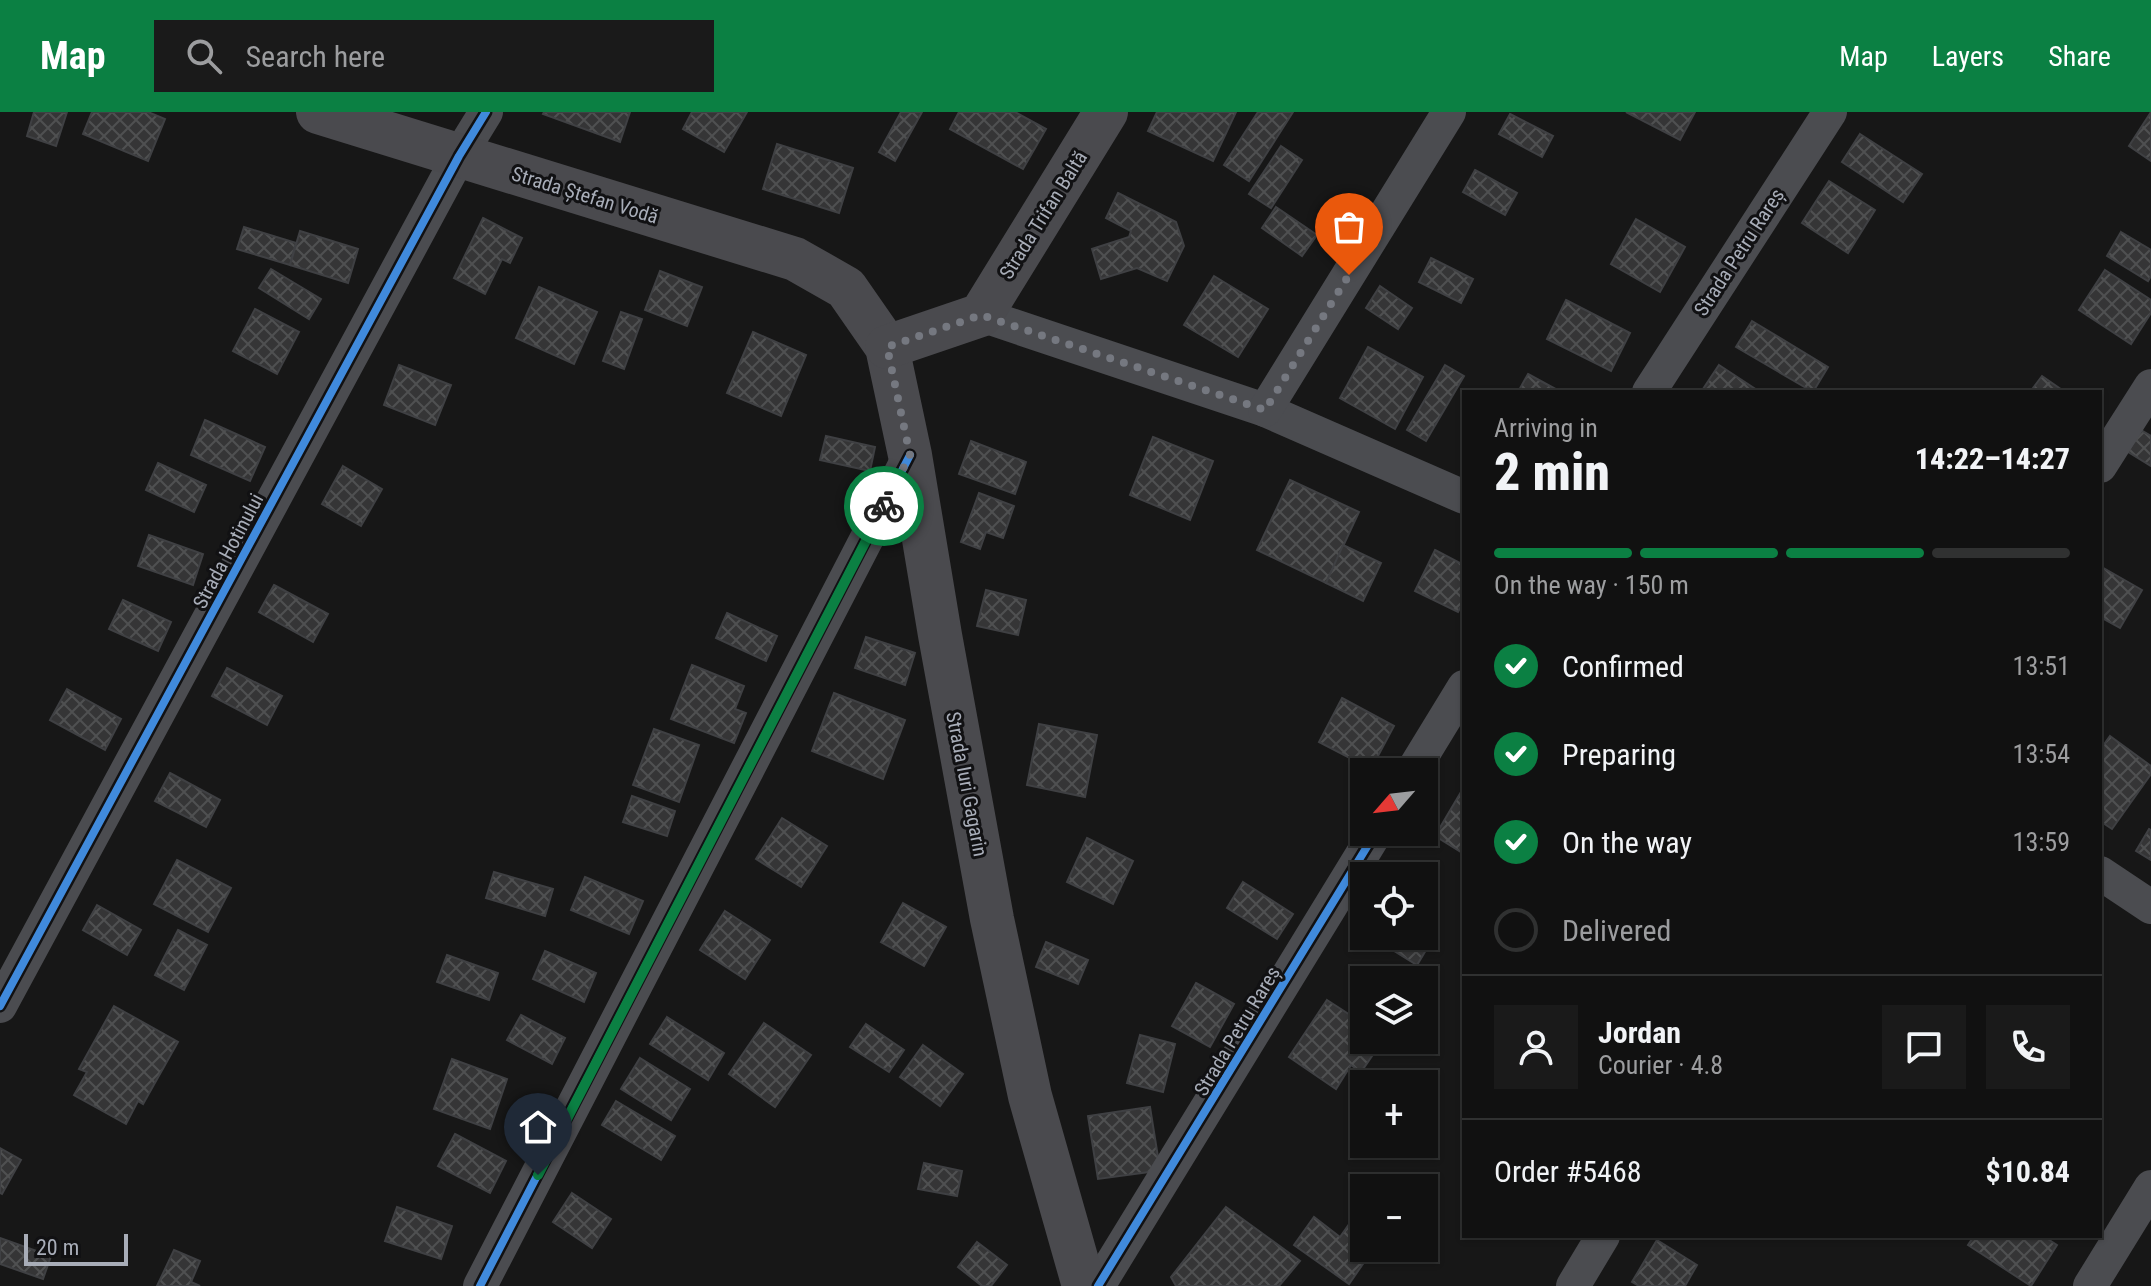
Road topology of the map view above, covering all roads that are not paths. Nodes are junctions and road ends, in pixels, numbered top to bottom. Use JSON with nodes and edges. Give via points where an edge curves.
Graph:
{"nodes":[{"id":1,"x":318,"y":112,"type":"edge"},
{"id":2,"x":486,"y":112,"type":"edge"},
{"id":3,"x":1106,"y":112,"type":"edge"},
{"id":4,"x":1449,"y":112,"type":"edge"},
{"id":5,"x":1830,"y":112,"type":"edge"},
{"id":6,"x":459,"y":156,"type":"junction"},
{"id":7,"x":846,"y":288,"type":"joint"},
{"id":8,"x":981,"y":315,"type":"junction"},
{"id":9,"x":887,"y":347,"type":"junction"},
{"id":10,"x":2151,"y":386,"type":"edge"},
{"id":11,"x":1650,"y":390,"type":"edge"},
{"id":12,"x":1265,"y":410,"type":"junction"},
{"id":13,"x":910,"y":455,"type":"junction"},
{"id":14,"x":2102,"y":463,"type":"edge"},
{"id":15,"x":1462,"y":496,"type":"edge"},
{"id":16,"x":1462,"y":690,"type":"edge"},
{"id":17,"x":1421,"y":758,"type":"edge"},
{"id":18,"x":1367,"y":846,"type":"edge"},
{"id":19,"x":2102,"y":874,"type":"edge"},
{"id":20,"x":2151,"y":907,"type":"edge"},
{"id":21,"x":0,"y":1006,"type":"edge"},
{"id":22,"x":2151,"y":1187,"type":"edge"},
{"id":23,"x":1602,"y":1238,"type":"edge"},
{"id":24,"x":480,"y":1286,"type":"edge"},
{"id":25,"x":1084,"y":1286,"type":"edge"},
{"id":26,"x":1098,"y":1286,"type":"edge"},
{"id":27,"x":1573,"y":1286,"type":"edge"},
{"id":28,"x":2090,"y":1286,"type":"edge"}],
"edges":[{"from":1,"to":6,"type":"main road","name":"Strada Ștefan Vodă"},
{"from":2,"to":6,"type":"street","name":"Strada Hotinului"},
{"from":3,"to":8,"type":"main road","name":"Strada Trifan Baltă"},
{"from":4,"to":12,"type":"street"},
{"from":5,"to":11,"type":"street","name":"Strada Petru Rareș"},
{"from":6,"to":7,"type":"main road","name":"Strada Ștefan Vodă","via":[[795,259]]},
{"from":6,"to":21,"type":"street","name":"Strada Hotinului"},
{"from":7,"to":9,"type":"main road","name":"Strada Iuri Gagarin"},
{"from":8,"to":9,"type":"main road"},
{"from":8,"to":12,"type":"street"},
{"from":9,"to":13,"type":"main road","name":"Strada Iuri Gagarin"},
{"from":10,"to":14,"type":"street"},
{"from":12,"to":15,"type":"street"},
{"from":13,"to":24,"type":"street"},
{"from":13,"to":25,"type":"main road","name":"Strada Iuri Gagarin","via":[[992,919],[1030,1096]]},
{"from":16,"to":17,"type":"street"},
{"from":18,"to":26,"type":"street","name":"Strada Petru Rareș"},
{"from":19,"to":20,"type":"street"},
{"from":22,"to":28,"type":"street"},
{"from":23,"to":27,"type":"street"}]}
